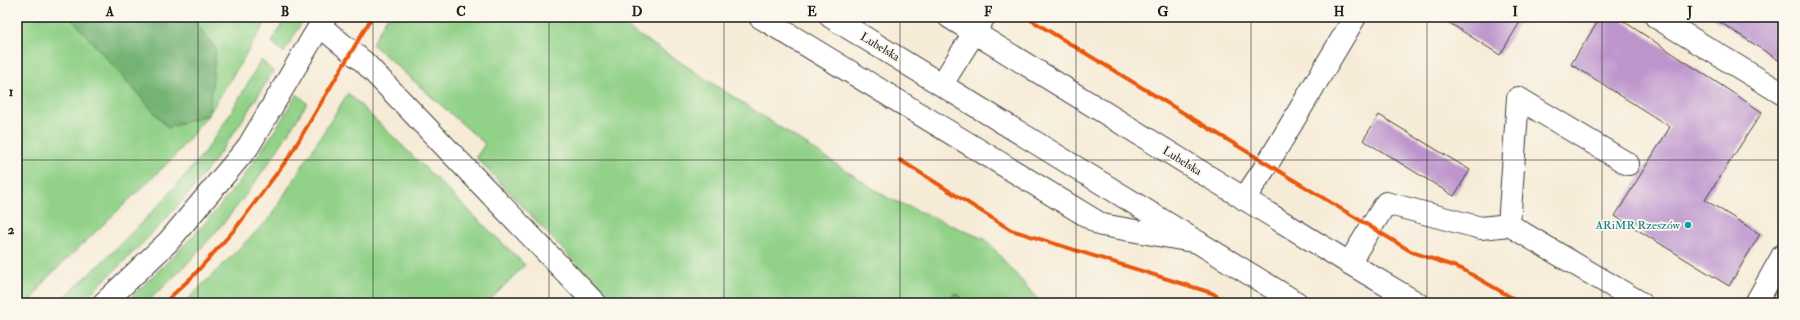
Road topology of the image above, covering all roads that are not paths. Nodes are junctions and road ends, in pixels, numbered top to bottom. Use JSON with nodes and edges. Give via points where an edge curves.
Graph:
{"nodes":[{"id":1,"x":760,"y":17,"type":"edge"},
{"id":2,"x":831,"y":17,"type":"edge"},
{"id":3,"x":949,"y":17,"type":"edge"},
{"id":4,"x":1355,"y":17,"type":"edge"},
{"id":5,"x":1656,"y":17,"type":"edge"},
{"id":6,"x":322,"y":21,"type":"edge"},
{"id":7,"x":979,"y":25,"type":"edge"},
{"id":8,"x":942,"y":84,"type":"junction"},
{"id":9,"x":1783,"y":94,"type":"edge"},
{"id":10,"x":1628,"y":164,"type":"dead end"},
{"id":11,"x":1244,"y":199,"type":"junction"},
{"id":12,"x":1510,"y":225,"type":"junction"},
{"id":13,"x":1198,"y":242,"type":"junction"},
{"id":14,"x":1783,"y":255,"type":"edge"},
{"id":15,"x":1349,"y":263,"type":"junction"},
{"id":16,"x":1289,"y":301,"type":"edge"},
{"id":17,"x":104,"y":303,"type":"edge"},
{"id":18,"x":595,"y":303,"type":"edge"},
{"id":19,"x":1417,"y":303,"type":"edge"},
{"id":20,"x":1641,"y":303,"type":"edge"},
{"id":21,"x":1756,"y":303,"type":"edge"}],
"edges":[{"from":1,"to":13,"type":"main road","via":[[1102,225]]},
{"from":2,"to":8,"type":"main road","name":"Lubelska"},
{"from":3,"to":7,"type":"main road","name":"Lubelska"},
{"from":4,"to":11,"type":"main road"},
{"from":5,"to":9,"type":"main road"},
{"from":6,"to":17,"type":"main road","via":[[248,147],[168,242]]},
{"from":6,"to":18,"type":"main road"},
{"from":7,"to":8,"type":"main road"},
{"from":7,"to":11,"type":"main road","name":"Lubelska"},
{"from":8,"to":13,"type":"main road","name":"Lubelska"},
{"from":10,"to":12,"type":"main road","via":[[1518,98]]},
{"from":11,"to":15,"type":"main road","name":"Lubelska"},
{"from":12,"to":15,"type":"main road","via":[[1481,228],[1386,203]]},
{"from":12,"to":20,"type":"main road"},
{"from":13,"to":16,"type":"main road","name":"Lubelska"},
{"from":14,"to":21,"type":"main road"},
{"from":15,"to":19,"type":"main road","name":"Lubelska"}]}
